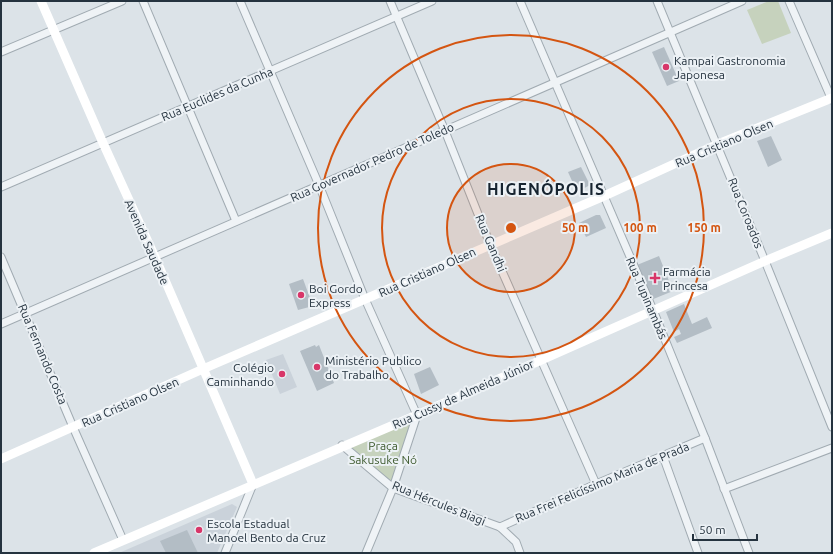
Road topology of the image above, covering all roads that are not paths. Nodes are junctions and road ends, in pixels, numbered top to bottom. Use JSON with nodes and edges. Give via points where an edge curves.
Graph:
{"nodes":[{"id":1,"x":41,"y":1,"type":"edge"},
{"id":2,"x":122,"y":1,"type":"edge"},
{"id":3,"x":142,"y":1,"type":"edge"},
{"id":4,"x":240,"y":1,"type":"edge"},
{"id":5,"x":390,"y":1,"type":"edge"},
{"id":6,"x":432,"y":1,"type":"edge"},
{"id":7,"x":520,"y":1,"type":"edge"},
{"id":8,"x":657,"y":1,"type":"edge"},
{"id":9,"x":742,"y":1,"type":"edge"},
{"id":10,"x":789,"y":1,"type":"edge"},
{"id":11,"x":396,"y":16,"type":"junction"},
{"id":12,"x":52,"y":30,"type":"junction"},
{"id":13,"x":670,"y":32,"type":"junction"},
{"id":14,"x":1,"y":52,"type":"edge"},
{"id":15,"x":270,"y":71,"type":"junction"},
{"id":16,"x":556,"y":82,"type":"junction"},
{"id":17,"x":832,"y":98,"type":"edge"},
{"id":18,"x":187,"y":106,"type":"junction"},
{"id":19,"x":445,"y":131,"type":"junction"},
{"id":20,"x":103,"y":143,"type":"junction"},
{"id":21,"x":718,"y":144,"type":"junction"},
{"id":22,"x":319,"y":185,"type":"junction"},
{"id":23,"x":1,"y":186,"type":"edge"},
{"id":24,"x":604,"y":196,"type":"junction"},
{"id":25,"x":236,"y":221,"type":"junction"},
{"id":26,"x":832,"y":233,"type":"edge"},
{"id":27,"x":490,"y":244,"type":"junction"},
{"id":28,"x":1,"y":257,"type":"edge"},
{"id":29,"x":154,"y":257,"type":"junction"},
{"id":30,"x":765,"y":261,"type":"junction"},
{"id":31,"x":365,"y":299,"type":"junction"},
{"id":32,"x":653,"y":310,"type":"junction"},
{"id":33,"x":25,"y":313,"type":"junction"},
{"id":34,"x":1,"y":324,"type":"edge"},
{"id":35,"x":542,"y":359,"type":"junction"},
{"id":36,"x":203,"y":369,"type":"junction"},
{"id":37,"x":417,"y":415,"type":"junction"},
{"id":38,"x":74,"y":427,"type":"junction"},
{"id":39,"x":832,"y":427,"type":"edge"},
{"id":40,"x":705,"y":438,"type":"junction"},
{"id":41,"x":342,"y":446,"type":"junction"},
{"id":42,"x":832,"y":448,"type":"edge"},
{"id":43,"x":664,"y":456,"type":"junction"},
{"id":44,"x":1,"y":459,"type":"edge"},
{"id":45,"x":253,"y":484,"type":"junction"},
{"id":46,"x":596,"y":484,"type":"junction"},
{"id":47,"x":393,"y":488,"type":"junction"},
{"id":48,"x":724,"y":489,"type":"junction"},
{"id":49,"x":500,"y":527,"type":"junction"},
{"id":50,"x":123,"y":540,"type":"junction"},
{"id":51,"x":227,"y":552,"type":"edge"},
{"id":52,"x":94,"y":553,"type":"edge"},
{"id":53,"x":366,"y":553,"type":"edge"},
{"id":54,"x":520,"y":553,"type":"edge"},
{"id":55,"x":698,"y":553,"type":"edge"},
{"id":56,"x":749,"y":553,"type":"edge"}],
"edges":[{"from":1,"to":12,"type":"street","name":"Avenida Saudade"},
{"from":2,"to":12,"type":"street"},
{"from":3,"to":18,"type":"street"},
{"from":4,"to":15,"type":"street"},
{"from":5,"to":11,"type":"street","name":"Rua Gandhi"},
{"from":6,"to":11,"type":"street","name":"Rua Euclides da Cunha"},
{"from":7,"to":16,"type":"street","name":"Rua Tupinambás"},
{"from":8,"to":13,"type":"street","name":"Rua Coroados"},
{"from":9,"to":13,"type":"street","name":"Rua Governador Pedro de Toledo"},
{"from":10,"to":17,"type":"street"},
{"from":11,"to":15,"type":"street","name":"Rua Euclides da Cunha"},
{"from":11,"to":19,"type":"street","name":"Rua Gandhi"},
{"from":12,"to":14,"type":"street"},
{"from":12,"to":20,"type":"street","name":"Avenida Saudade"},
{"from":13,"to":16,"type":"street","name":"Rua Governador Pedro de Toledo"},
{"from":13,"to":21,"type":"street","name":"Rua Coroados"},
{"from":15,"to":18,"type":"street","name":"Rua Euclides da Cunha"},
{"from":15,"to":22,"type":"street"},
{"from":16,"to":19,"type":"street","name":"Rua Governador Pedro de Toledo"},
{"from":16,"to":24,"type":"street","name":"Rua Tupinambás"},
{"from":17,"to":21,"type":"street","name":"Rua Cristiano Olsen"},
{"from":18,"to":20,"type":"street","name":"Rua Euclides da Cunha"},
{"from":18,"to":25,"type":"street"},
{"from":19,"to":22,"type":"street","name":"Rua Governador Pedro de Toledo"},
{"from":19,"to":27,"type":"street","name":"Rua Gandhi"},
{"from":20,"to":23,"type":"street","name":"Rua Euclides da Cunha"},
{"from":20,"to":29,"type":"street","name":"Avenida Saudade"},
{"from":21,"to":24,"type":"street","name":"Rua Cristiano Olsen"},
{"from":21,"to":30,"type":"street","name":"Rua Coroados"},
{"from":22,"to":25,"type":"street","name":"Rua Governador Pedro de Toledo"},
{"from":22,"to":31,"type":"street"},
{"from":24,"to":27,"type":"street","name":"Rua Cristiano Olsen"},
{"from":24,"to":32,"type":"street","name":"Rua Tupinambás"},
{"from":25,"to":29,"type":"street","name":"Rua Governador Pedro de Toledo"},
{"from":26,"to":30,"type":"street","name":"Rua Cussy de Almeida Júnior"},
{"from":27,"to":31,"type":"street","name":"Rua Cristiano Olsen"},
{"from":27,"to":35,"type":"street","name":"Rua Gandhi"},
{"from":28,"to":33,"type":"street","name":"Rua Fernando Costa"},
{"from":29,"to":33,"type":"street","name":"Rua Governador Pedro de Toledo"},
{"from":29,"to":36,"type":"street","name":"Avenida Saudade"},
{"from":30,"to":32,"type":"street","name":"Rua Cussy de Almeida Júnior"},
{"from":30,"to":39,"type":"street","name":"Rua Coroados"},
{"from":31,"to":36,"type":"street","name":"Rua Cristiano Olsen"},
{"from":31,"to":37,"type":"street"},
{"from":32,"to":35,"type":"street","name":"Rua Cussy de Almeida Júnior"},
{"from":32,"to":40,"type":"street","name":"Rua Tupinambás"},
{"from":33,"to":34,"type":"street","name":"Rua Governador Pedro de Toledo"},
{"from":33,"to":38,"type":"street","name":"Rua Fernando Costa"},
{"from":35,"to":37,"type":"street","name":"Rua Cussy de Almeida Júnior"},
{"from":35,"to":46,"type":"street","name":"Rua Gandhi"},
{"from":36,"to":38,"type":"street","name":"Rua Cristiano Olsen"},
{"from":36,"to":45,"type":"street","name":"Avenida Saudade"},
{"from":37,"to":41,"type":"street","name":"Rua Cussy de Almeida Júnior"},
{"from":37,"to":47,"type":"street"},
{"from":38,"to":44,"type":"street","name":"Rua Cristiano Olsen"},
{"from":38,"to":50,"type":"street","name":"Rua Fernando Costa"},
{"from":40,"to":43,"type":"street","name":"Rua Frei Felicíssimo Maria de Prada"},
{"from":40,"to":48,"type":"street","name":"Rua Tupinambás"},
{"from":41,"to":45,"type":"street","name":"Rua Cussy de Almeida Júnior"},
{"from":41,"to":47,"type":"street","name":"Rua Hércules Biagi"},
{"from":42,"to":48,"type":"street"},
{"from":43,"to":46,"type":"street","name":"Rua Frei Felicíssimo Maria de Prada"},
{"from":43,"to":55,"type":"street"},
{"from":45,"to":50,"type":"street","name":"Rua Cussy de Almeida Júnior"},
{"from":45,"to":51,"type":"street"},
{"from":46,"to":49,"type":"street","name":"Rua Frei Felicíssimo Maria de Prada"},
{"from":47,"to":49,"type":"street","name":"Rua Hércules Biagi"},
{"from":47,"to":53,"type":"street"},
{"from":48,"to":56,"type":"street","name":"Rua Tupinambás"},
{"from":49,"to":54,"type":"street","via":[[516,542]]},
{"from":50,"to":52,"type":"street","name":"Rua Cussy de Almeida Júnior"}]}
